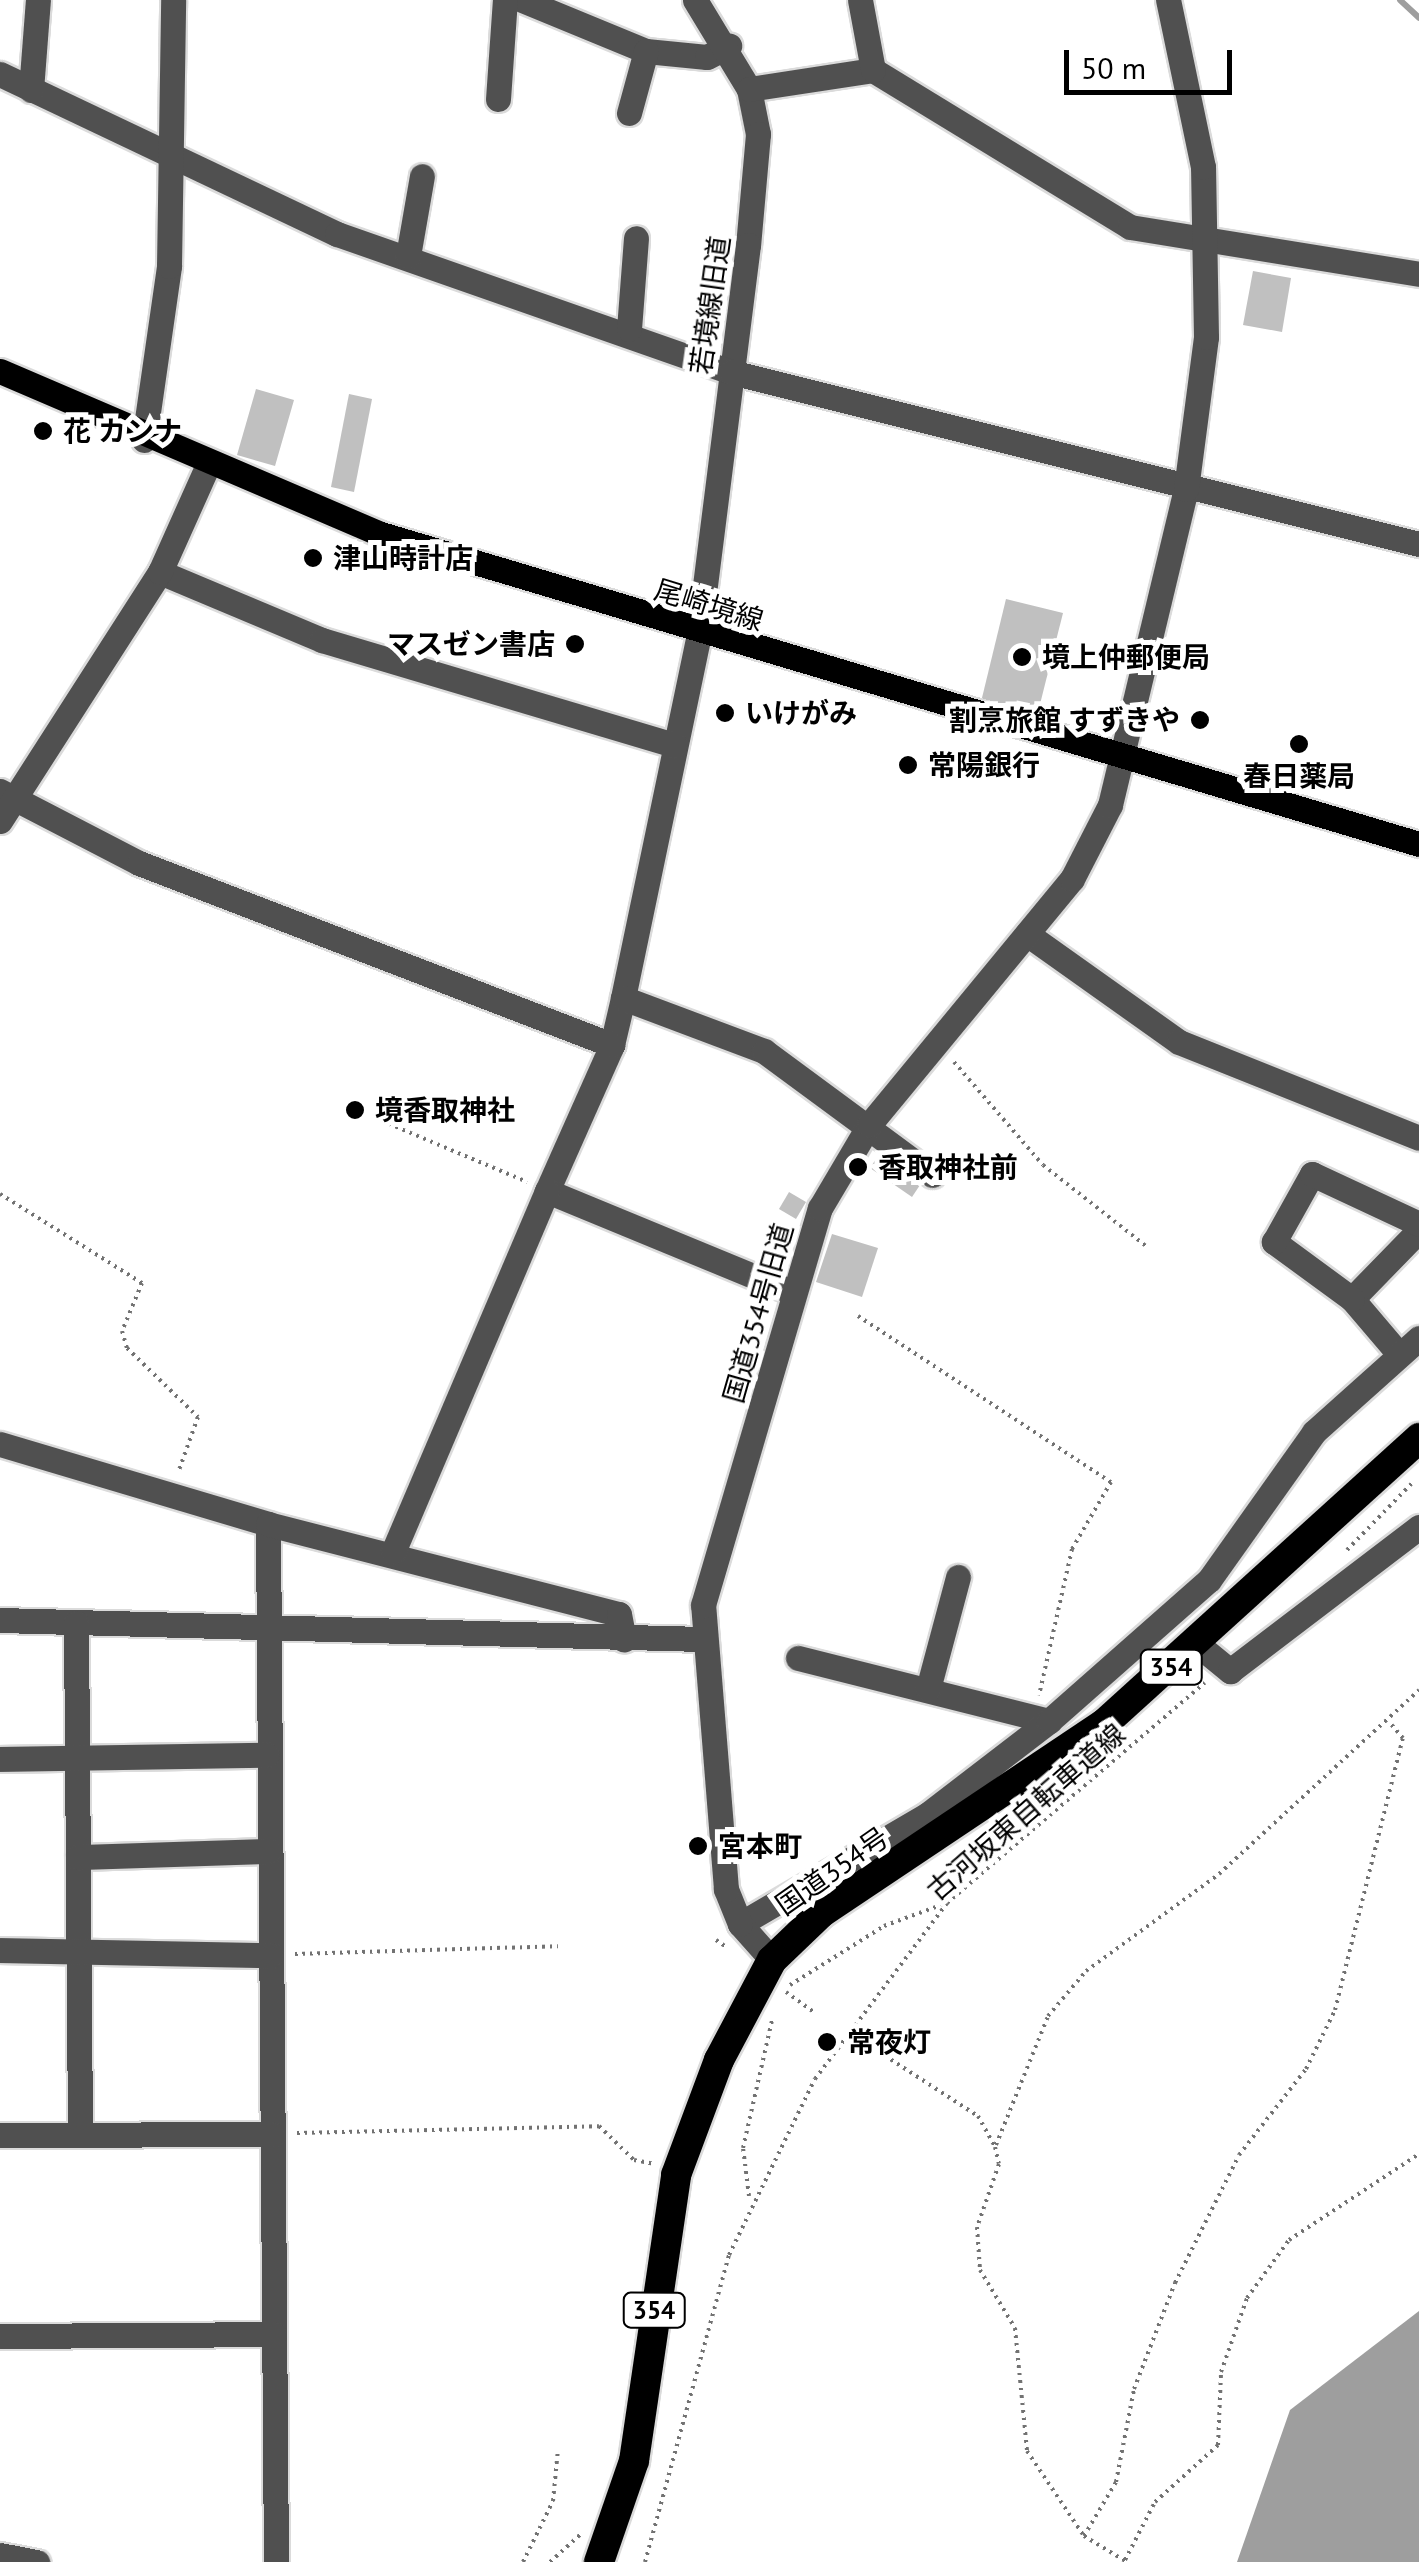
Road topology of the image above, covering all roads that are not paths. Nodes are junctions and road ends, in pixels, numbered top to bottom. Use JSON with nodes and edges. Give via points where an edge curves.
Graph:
{"nodes":[{"id":1,"x":38,"y":0,"type":"edge"},
{"id":2,"x":174,"y":0,"type":"edge"},
{"id":3,"x":504,"y":0,"type":"edge"},
{"id":4,"x":522,"y":0,"type":"edge"},
{"id":5,"x":695,"y":0,"type":"edge"},
{"id":6,"x":860,"y":0,"type":"edge"},
{"id":7,"x":1168,"y":0,"type":"edge"},
{"id":8,"x":729,"y":46,"type":"junction"},
{"id":9,"x":646,"y":51,"type":"junction"},
{"id":10,"x":873,"y":70,"type":"junction"},
{"id":11,"x":0,"y":74,"type":"edge"},
{"id":12,"x":31,"y":90,"type":"junction"},
{"id":13,"x":749,"y":90,"type":"junction"},
{"id":14,"x":498,"y":100,"type":"dead end"},
{"id":15,"x":629,"y":114,"type":"dead end"},
{"id":16,"x":171,"y":157,"type":"junction"},
{"id":17,"x":422,"y":176,"type":"dead end"},
{"id":18,"x":636,"y":238,"type":"dead end"},
{"id":19,"x":1210,"y":243,"type":"junction"},
{"id":20,"x":408,"y":256,"type":"junction"},
{"id":21,"x":1419,"y":274,"type":"edge"},
{"id":22,"x":628,"y":329,"type":"junction"},
{"id":23,"x":0,"y":371,"type":"edge"},
{"id":24,"x":731,"y":372,"type":"junction"},
{"id":25,"x":144,"y":440,"type":"junction"},
{"id":26,"x":207,"y":467,"type":"junction"},
{"id":27,"x":1186,"y":488,"type":"junction"},
{"id":28,"x":1419,"y":544,"type":"edge"},
{"id":29,"x":160,"y":572,"type":"junction"},
{"id":30,"x":698,"y":634,"type":"junction"},
{"id":31,"x":675,"y":745,"type":"junction"},
{"id":32,"x":1122,"y":757,"type":"junction"},
{"id":33,"x":6,"y":794,"type":"edge"},
{"id":34,"x":0,"y":821,"type":"edge"},
{"id":35,"x":1419,"y":844,"type":"edge"},
{"id":36,"x":1027,"y":934,"type":"junction"},
{"id":37,"x":623,"y":998,"type":"junction"},
{"id":38,"x":612,"y":1045,"type":"junction"},
{"id":39,"x":869,"y":1125,"type":"junction"},
{"id":40,"x":1419,"y":1138,"type":"edge"},
{"id":41,"x":932,"y":1175,"type":"dead end"},
{"id":42,"x":547,"y":1191,"type":"junction"},
{"id":43,"x":1419,"y":1227,"type":"edge"},
{"id":44,"x":792,"y":1292,"type":"junction"},
{"id":45,"x":1352,"y":1299,"type":"junction"},
{"id":46,"x":1408,"y":1345,"type":"edge"},
{"id":47,"x":1419,"y":1438,"type":"edge"},
{"id":48,"x":0,"y":1444,"type":"edge"},
{"id":49,"x":268,"y":1524,"type":"junction"},
{"id":50,"x":1419,"y":1527,"type":"edge"},
{"id":51,"x":393,"y":1552,"type":"junction"},
{"id":52,"x":958,"y":1577,"type":"dead end"},
{"id":53,"x":0,"y":1620,"type":"edge"},
{"id":54,"x":76,"y":1623,"type":"junction"},
{"id":55,"x":264,"y":1630,"type":"junction"},
{"id":56,"x":703,"y":1638,"type":"junction"},
{"id":57,"x":624,"y":1640,"type":"junction"},
{"id":58,"x":1197,"y":1644,"type":"junction"},
{"id":59,"x":798,"y":1658,"type":"dead end"},
{"id":60,"x":928,"y":1689,"type":"junction"},
{"id":61,"x":1042,"y":1718,"type":"junction"},
{"id":62,"x":267,"y":1755,"type":"junction"},
{"id":63,"x":77,"y":1758,"type":"junction"},
{"id":64,"x":0,"y":1760,"type":"edge"},
{"id":65,"x":269,"y":1851,"type":"junction"},
{"id":66,"x":78,"y":1858,"type":"junction"},
{"id":67,"x":740,"y":1924,"type":"junction"},
{"id":68,"x":0,"y":1950,"type":"edge"},
{"id":69,"x":79,"y":1951,"type":"junction"},
{"id":70,"x":270,"y":1954,"type":"junction"},
{"id":71,"x":772,"y":1960,"type":"junction"},
{"id":72,"x":80,"y":2134,"type":"junction"},
{"id":73,"x":272,"y":2134,"type":"junction"},
{"id":74,"x":0,"y":2135,"type":"edge"},
{"id":75,"x":274,"y":2334,"type":"junction"},
{"id":76,"x":0,"y":2336,"type":"edge"},
{"id":77,"x":0,"y":2556,"type":"edge"},
{"id":78,"x":37,"y":2562,"type":"edge"},
{"id":79,"x":276,"y":2562,"type":"edge"},
{"id":80,"x":600,"y":2562,"type":"edge"}],
"edges":[{"from":1,"to":12,"type":"street"},
{"from":2,"to":16,"type":"street"},
{"from":3,"to":14,"type":"street"},
{"from":4,"to":9,"type":"street"},
{"from":5,"to":8,"type":"street","name":"若境線旧道"},
{"from":6,"to":10,"type":"street"},
{"from":7,"to":19,"type":"street","name":"国道354号旧道","via":[[1193,98]]},
{"from":8,"to":9,"type":"street","via":[[707,57]]},
{"from":8,"to":13,"type":"street","name":"若境線旧道"},
{"from":9,"to":15,"type":"street"},
{"from":10,"to":13,"type":"street"},
{"from":10,"to":19,"type":"street","via":[[1113,220]]},
{"from":11,"to":12,"type":"street"},
{"from":12,"to":16,"type":"street"},
{"from":13,"to":24,"type":"street","name":"若境線旧道","via":[[756,185]]},
{"from":16,"to":20,"type":"street"},
{"from":16,"to":25,"type":"street","via":[[163,349]]},
{"from":17,"to":20,"type":"street"},
{"from":18,"to":22,"type":"street"},
{"from":19,"to":21,"type":"street"},
{"from":19,"to":27,"type":"street","name":"国道354号旧道"},
{"from":20,"to":22,"type":"street"},
{"from":22,"to":24,"type":"street"},
{"from":23,"to":25,"type":"main road","name":"尾崎境線"},
{"from":24,"to":27,"type":"street"},
{"from":24,"to":30,"type":"street","name":"若境線旧道"},
{"from":25,"to":26,"type":"main road","name":"尾崎境線"},
{"from":26,"to":29,"type":"street"},
{"from":26,"to":30,"type":"main road","name":"尾崎境線","via":[[396,539]]},
{"from":27,"to":28,"type":"street"},
{"from":27,"to":32,"type":"street","name":"国道354号旧道"},
{"from":29,"to":31,"type":"street","via":[[322,640]]},
{"from":29,"to":33,"type":"street"},
{"from":30,"to":31,"type":"street","name":"若境線旧道"},
{"from":30,"to":32,"type":"main road","name":"尾崎境線"},
{"from":31,"to":37,"type":"street","name":"若境線旧道"},
{"from":32,"to":35,"type":"main road","name":"尾崎境線"},
{"from":32,"to":36,"type":"street","name":"国道354号旧道","via":[[1089,852]]},
{"from":33,"to":34,"type":"street"},
{"from":33,"to":38,"type":"street","via":[[140,864]]},
{"from":36,"to":39,"type":"street","name":"国道354号旧道"},
{"from":36,"to":40,"type":"street","via":[[1179,1042]]},
{"from":37,"to":38,"type":"street","name":"若境線旧道"},
{"from":37,"to":39,"type":"street","via":[[764,1051]]},
{"from":38,"to":42,"type":"street","name":"若境線旧道"},
{"from":39,"to":41,"type":"street"},
{"from":39,"to":44,"type":"street","name":"国道354号旧道","via":[[820,1208]]},
{"from":42,"to":44,"type":"street"},
{"from":42,"to":51,"type":"street","name":"若境線旧道"},
{"from":43,"to":45,"type":"street"},
{"from":43,"to":45,"type":"street","via":[[1312,1174],[1274,1242]]},
{"from":44,"to":56,"type":"street","name":"国道354号旧道","via":[[709,1577]]},
{"from":45,"to":46,"type":"street"},
{"from":46,"to":61,"type":"street","via":[[1278,1474],[1209,1580]]},
{"from":47,"to":58,"type":"highway","name":"国道354号","number":"354"},
{"from":48,"to":49,"type":"street"},
{"from":49,"to":51,"type":"street"},
{"from":49,"to":55,"type":"street"},
{"from":50,"to":58,"type":"street","via":[[1230,1672]]},
{"from":51,"to":57,"type":"street","via":[[619,1614]]},
{"from":52,"to":60,"type":"street"},
{"from":53,"to":54,"type":"street"},
{"from":54,"to":55,"type":"street"},
{"from":54,"to":63,"type":"street"},
{"from":55,"to":57,"type":"street"},
{"from":55,"to":62,"type":"street"},
{"from":56,"to":57,"type":"street"},
{"from":56,"to":67,"type":"street","name":"国道354号旧道","via":[[724,1874]]},
{"from":58,"to":71,"type":"highway","name":"国道354号","number":"354","via":[[1065,1753],[821,1913]]},
{"from":59,"to":60,"type":"street"},
{"from":60,"to":61,"type":"street"},
{"from":61,"to":67,"type":"street","via":[[928,1814]]},
{"from":62,"to":63,"type":"street"},
{"from":62,"to":65,"type":"street"},
{"from":63,"to":64,"type":"street"},
{"from":63,"to":66,"type":"street"},
{"from":65,"to":66,"type":"street"},
{"from":65,"to":70,"type":"street"},
{"from":66,"to":69,"type":"street"},
{"from":67,"to":71,"type":"street","name":"国道354号旧道"},
{"from":68,"to":69,"type":"street"},
{"from":69,"to":70,"type":"street"},
{"from":69,"to":72,"type":"street"},
{"from":70,"to":73,"type":"street"},
{"from":71,"to":80,"type":"highway","name":"国道354号","number":"354","via":[[719,2060],[678,2168],[637,2444]]},
{"from":72,"to":73,"type":"street"},
{"from":72,"to":74,"type":"street"},
{"from":73,"to":75,"type":"street"},
{"from":75,"to":76,"type":"street"},
{"from":75,"to":79,"type":"street"},
{"from":77,"to":78,"type":"street"}]}
